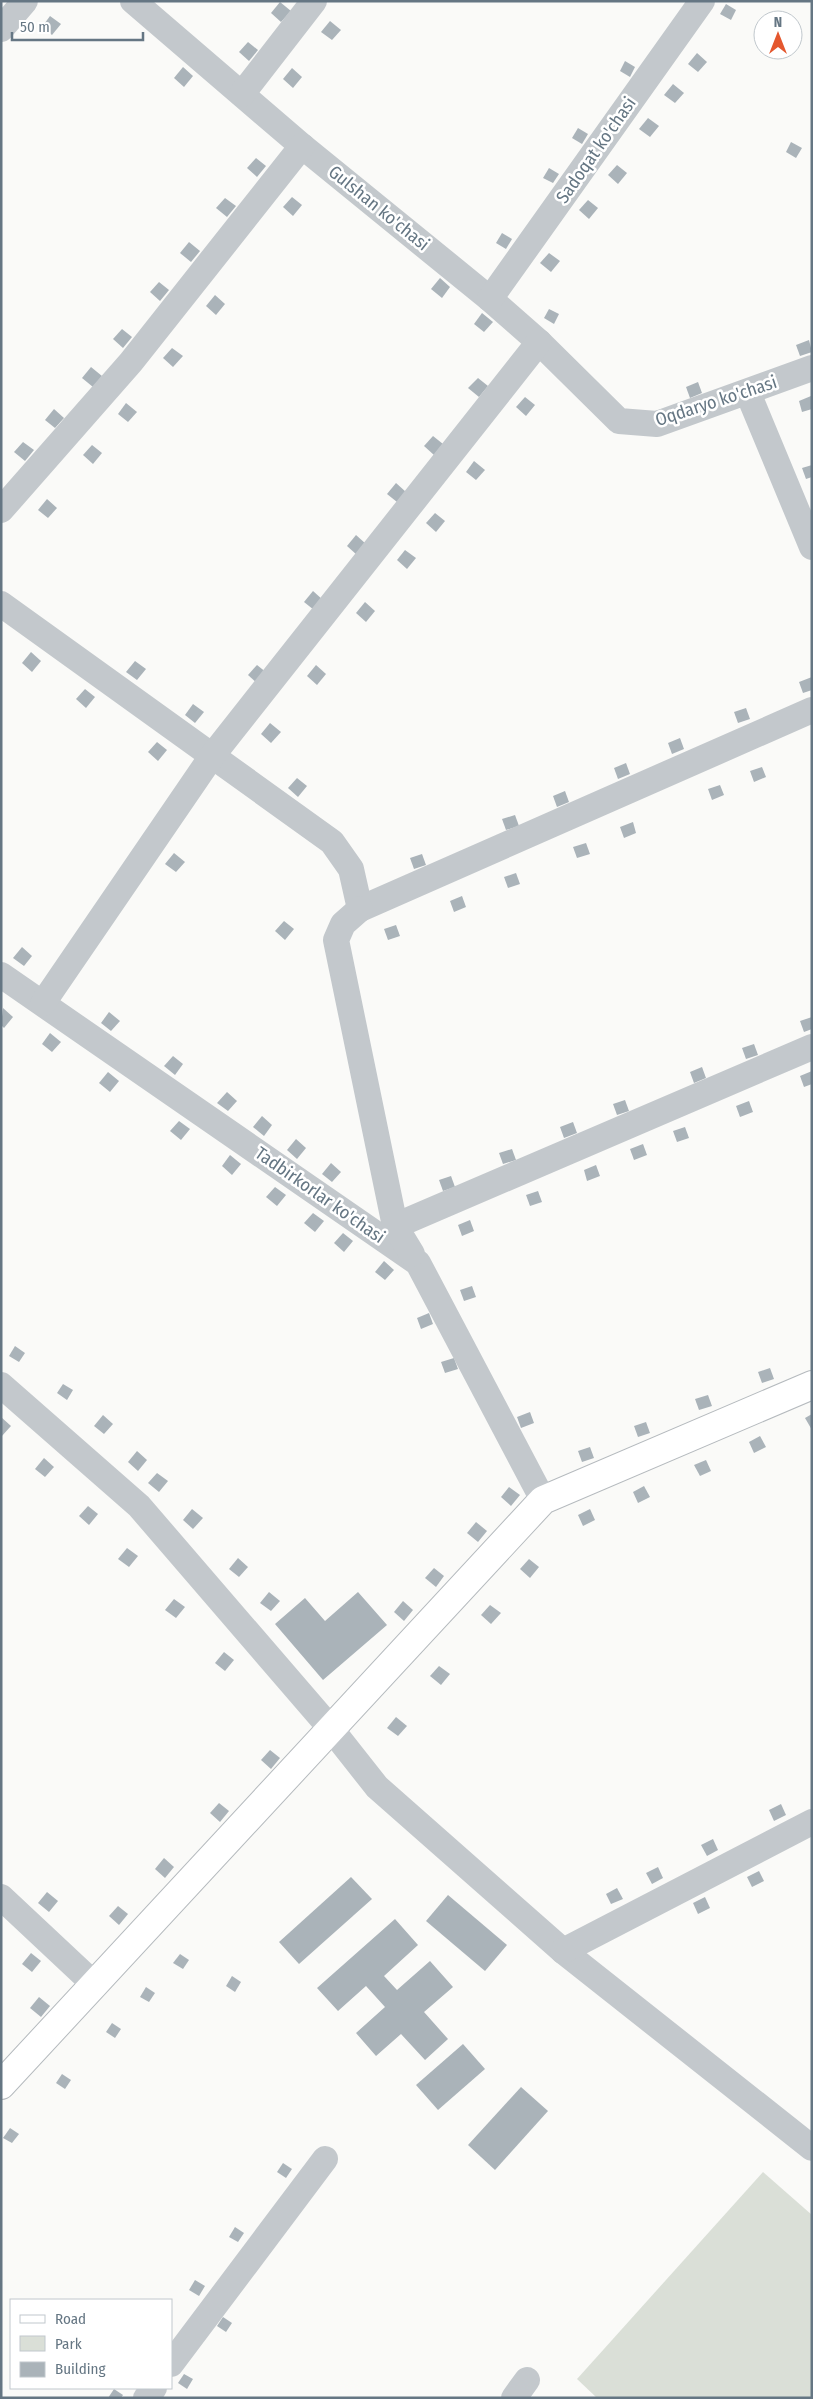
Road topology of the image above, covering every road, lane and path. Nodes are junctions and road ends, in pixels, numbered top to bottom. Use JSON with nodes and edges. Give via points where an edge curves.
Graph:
{"nodes":[{"id":1,"x":26,"y":1,"type":"edge"},
{"id":2,"x":133,"y":1,"type":"edge"},
{"id":3,"x":314,"y":1,"type":"edge"},
{"id":4,"x":702,"y":1,"type":"edge"},
{"id":5,"x":1,"y":30,"type":"edge"},
{"id":6,"x":242,"y":94,"type":"junction"},
{"id":7,"x":302,"y":146,"type":"junction"},
{"id":8,"x":490,"y":299,"type":"junction"},
{"id":9,"x":539,"y":342,"type":"junction"},
{"id":10,"x":812,"y":368,"type":"edge"},
{"id":11,"x":748,"y":393,"type":"junction"},
{"id":12,"x":618,"y":421,"type":"joint"},
{"id":13,"x":1,"y":510,"type":"edge"},
{"id":14,"x":812,"y":547,"type":"edge"},
{"id":15,"x":1,"y":604,"type":"edge"},
{"id":16,"x":812,"y":710,"type":"edge"},
{"id":17,"x":212,"y":756,"type":"junction"},
{"id":18,"x":360,"y":910,"type":"junction"},
{"id":19,"x":1,"y":975,"type":"edge"},
{"id":20,"x":43,"y":1003,"type":"junction"},
{"id":21,"x":812,"y":1047,"type":"edge"},
{"id":22,"x":395,"y":1226,"type":"junction"},
{"id":23,"x":418,"y":1263,"type":"junction"},
{"id":24,"x":1,"y":1385,"type":"edge"},
{"id":25,"x":812,"y":1385,"type":"edge"},
{"id":26,"x":543,"y":1500,"type":"junction"},
{"id":27,"x":332,"y":1730,"type":"junction"},
{"id":28,"x":812,"y":1822,"type":"edge"},
{"id":29,"x":1,"y":1897,"type":"edge"},
{"id":30,"x":563,"y":1951,"type":"junction"},
{"id":31,"x":95,"y":1985,"type":"junction"},
{"id":32,"x":1,"y":2085,"type":"edge"},
{"id":33,"x":812,"y":2148,"type":"edge"},
{"id":34,"x":325,"y":2159,"type":"dead end"},
{"id":35,"x":172,"y":2363,"type":"edge"}],
"edges":[{"from":1,"to":5,"type":"street"},
{"from":2,"to":6,"type":"street","name":"Gulshan ko'chasi"},
{"from":3,"to":6,"type":"street"},
{"from":4,"to":8,"type":"street","name":"Sadoqat ko'chasi"},
{"from":6,"to":7,"type":"street","name":"Gulshan ko'chasi"},
{"from":7,"to":8,"type":"street","name":"Gulshan ko'chasi"},
{"from":7,"to":13,"type":"street","via":[[131,362]]},
{"from":8,"to":9,"type":"street","name":"Gulshan ko'chasi"},
{"from":9,"to":12,"type":"street","name":"Gulshan ko'chasi"},
{"from":9,"to":17,"type":"street"},
{"from":10,"to":11,"type":"street","name":"Oqdaryo ko'chasi"},
{"from":11,"to":12,"type":"street","name":"Oqdaryo ko'chasi","via":[[657,424]]},
{"from":11,"to":14,"type":"street"},
{"from":15,"to":17,"type":"street"},
{"from":16,"to":18,"type":"street"},
{"from":17,"to":18,"type":"street","via":[[332,842],[351,868]]},
{"from":17,"to":20,"type":"street"},
{"from":18,"to":22,"type":"street","via":[[343,924],[336,940]]},
{"from":19,"to":20,"type":"street","name":"Tadbirkorlar ko'chasi"},
{"from":20,"to":23,"type":"street","name":"Tadbirkorlar ko'chasi"},
{"from":21,"to":22,"type":"street"},
{"from":22,"to":23,"type":"street"},
{"from":23,"to":26,"type":"street","name":"Tadbirkorlar ko'chasi"},
{"from":24,"to":27,"type":"street","via":[[139,1506]]},
{"from":25,"to":26,"type":"main road"},
{"from":26,"to":27,"type":"main road"},
{"from":27,"to":30,"type":"street","via":[[377,1787]]},
{"from":27,"to":31,"type":"main road"},
{"from":28,"to":30,"type":"street"},
{"from":29,"to":31,"type":"street"},
{"from":30,"to":33,"type":"street"},
{"from":31,"to":32,"type":"main road"},
{"from":34,"to":35,"type":"street"}]}
